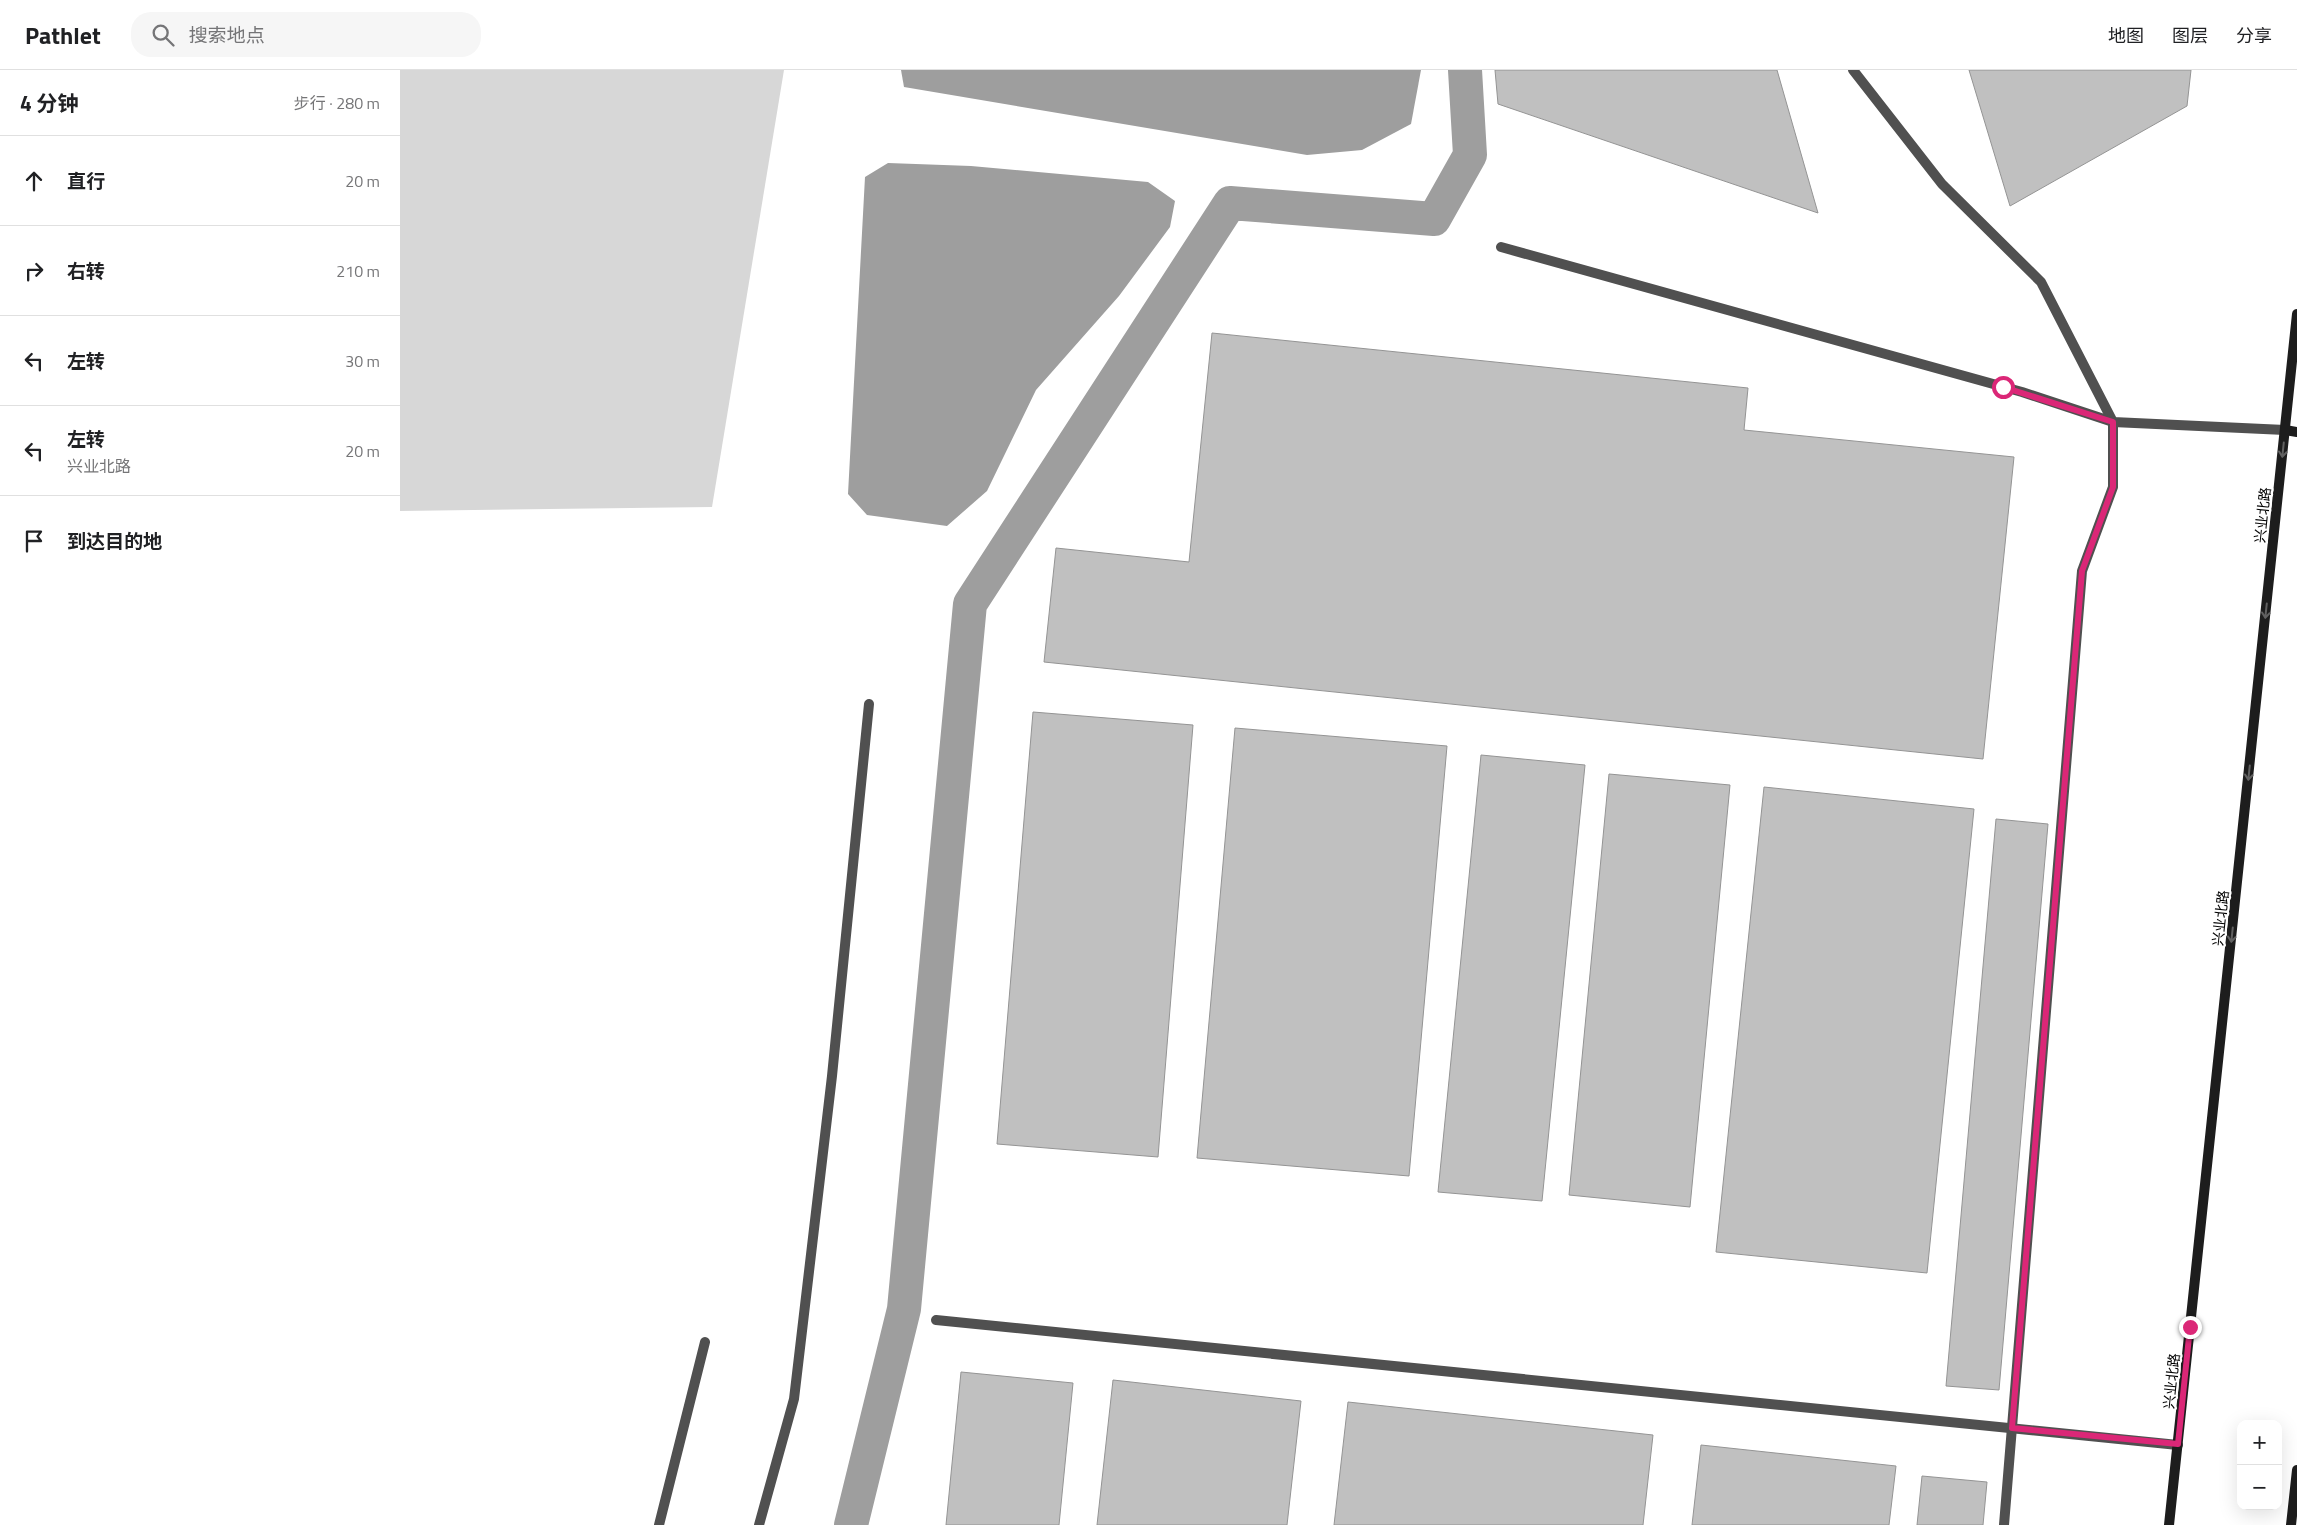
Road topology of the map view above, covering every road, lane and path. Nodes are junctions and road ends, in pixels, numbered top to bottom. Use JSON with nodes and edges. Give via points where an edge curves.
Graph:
{"nodes":[{"id":1,"x":1853,"y":70,"type":"edge"},
{"id":2,"x":1501,"y":247,"type":"dead end"},
{"id":3,"x":2297,"y":314,"type":"edge"},
{"id":4,"x":2296,"y":330,"type":"edge"},
{"id":5,"x":2113,"y":422,"type":"junction"},
{"id":6,"x":2285,"y":430,"type":"junction"},
{"id":7,"x":2297,"y":432,"type":"edge"},
{"id":8,"x":870,"y":704,"type":"dead end"},
{"id":9,"x":936,"y":1320,"type":"dead end"},
{"id":10,"x":705,"y":1342,"type":"dead end"},
{"id":11,"x":2012,"y":1428,"type":"junction"},
{"id":12,"x":2178,"y":1444,"type":"junction"},
{"id":13,"x":2297,"y":1470,"type":"edge"},
{"id":14,"x":659,"y":1525,"type":"edge"},
{"id":15,"x":759,"y":1525,"type":"edge"},
{"id":16,"x":2004,"y":1525,"type":"edge"},
{"id":17,"x":2170,"y":1525,"type":"edge"},
{"id":18,"x":2291,"y":1525,"type":"edge"}],
"edges":[{"from":1,"to":5,"type":"street","via":[[1942,184],[2041,282]]},
{"from":2,"to":5,"type":"street","via":[[2022,392]]},
{"from":3,"to":4,"type":"main road","name":"兴业北路"},
{"from":4,"to":6,"type":"main road","name":"兴业北路"},
{"from":5,"to":6,"type":"street"},
{"from":5,"to":11,"type":"street","via":[[2113,487],[2082,571]]},
{"from":6,"to":7,"type":"main road"},
{"from":6,"to":12,"type":"main road","name":"兴业北路","one_way":true},
{"from":8,"to":15,"type":"street","via":[[832,1076],[794,1399]]},
{"from":9,"to":11,"type":"street"},
{"from":10,"to":14,"type":"street"},
{"from":11,"to":12,"type":"street"},
{"from":11,"to":16,"type":"street"},
{"from":12,"to":17,"type":"main road","name":"兴业北路"},
{"from":13,"to":18,"type":"main road"}]}
